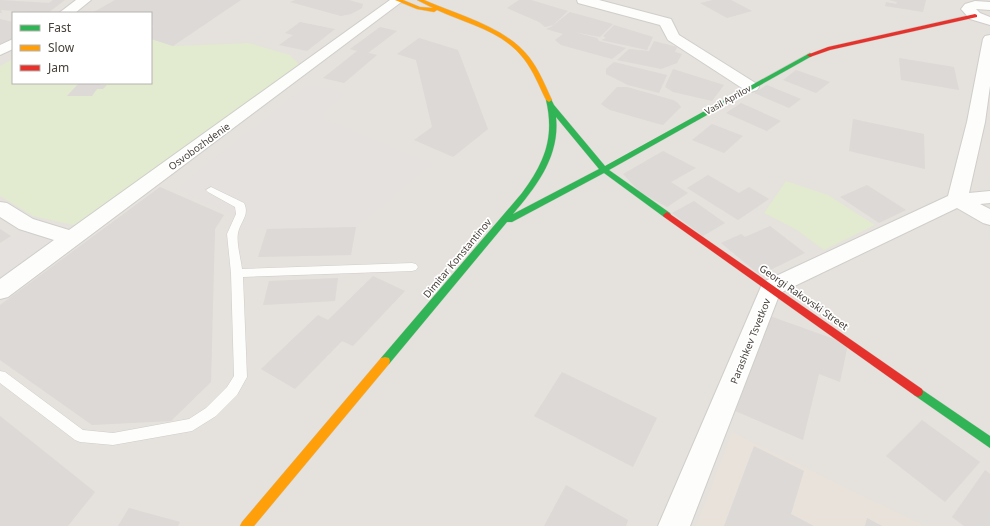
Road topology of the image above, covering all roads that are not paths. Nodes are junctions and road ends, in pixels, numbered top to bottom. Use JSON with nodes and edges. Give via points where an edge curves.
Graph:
{"nodes":[{"id":1,"x":85,"y":0,"type":"edge"},
{"id":2,"x":398,"y":0,"type":"edge"},
{"id":3,"x":420,"y":0,"type":"edge"},
{"id":4,"x":583,"y":0,"type":"edge"},
{"id":5,"x":982,"y":0,"type":"edge"},
{"id":6,"x":990,"y":5,"type":"edge"},
{"id":7,"x":969,"y":8,"type":"edge"},
{"id":8,"x":442,"y":11,"type":"junction"},
{"id":9,"x":67,"y":12,"type":"edge"},
{"id":10,"x":990,"y":21,"type":"edge"},
{"id":11,"x":990,"y":38,"type":"edge"},
{"id":12,"x":12,"y":44,"type":"edge"},
{"id":13,"x":0,"y":50,"type":"edge"},
{"id":14,"x":751,"y":87,"type":"junction"},
{"id":15,"x":551,"y":106,"type":"junction"},
{"id":16,"x":604,"y":170,"type":"junction"},
{"id":17,"x":211,"y":190,"type":"dead end"},
{"id":18,"x":990,"y":197,"type":"edge"},
{"id":19,"x":957,"y":200,"type":"junction"},
{"id":20,"x":0,"y":208,"type":"edge"},
{"id":21,"x":990,"y":218,"type":"edge"},
{"id":22,"x":498,"y":226,"type":"junction"},
{"id":23,"x":71,"y":238,"type":"junction"},
{"id":24,"x":412,"y":267,"type":"dead end"},
{"id":25,"x":237,"y":273,"type":"junction"},
{"id":26,"x":2,"y":288,"type":"edge"},
{"id":27,"x":771,"y":288,"type":"junction"},
{"id":28,"x":0,"y":376,"type":"edge"},
{"id":29,"x":990,"y":443,"type":"edge"},
{"id":30,"x":246,"y":526,"type":"edge"},
{"id":31,"x":674,"y":526,"type":"edge"}],
"edges":[{"from":1,"to":9,"type":"street"},
{"from":2,"to":8,"type":"street","via":[[419,8]]},
{"from":2,"to":23,"type":"street","name":"Osvobozhdenie"},
{"from":3,"to":8,"type":"street"},
{"from":4,"to":14,"type":"street","via":[[666,22],[673,38]]},
{"from":5,"to":6,"type":"street"},
{"from":6,"to":7,"type":"street"},
{"from":7,"to":10,"type":"street"},
{"from":7,"to":14,"type":"street","name":"Vasil Aprilov","via":[[808,56]]},
{"from":8,"to":15,"type":"street","name":"Dimitar Konstantinov","via":[[483,26],[518,47],[538,75]]},
{"from":11,"to":19,"type":"street","via":[[976,122]]},
{"from":12,"to":13,"type":"street"},
{"from":14,"to":16,"type":"street","name":"Vasil Aprilov"},
{"from":15,"to":16,"type":"street","name":"Georgi Rakovski Street"},
{"from":15,"to":22,"type":"street","name":"Dimitar Konstantinov","via":[[554,133],[544,165],[534,184]]},
{"from":16,"to":22,"type":"street","name":"Vasil Aprilov"},
{"from":16,"to":27,"type":"street","name":"Georgi Rakovski Street"},
{"from":17,"to":25,"type":"lane","via":[[240,205],[241,214],[232,234]]},
{"from":18,"to":19,"type":"street","name":"Parashkev Tsvetkov"},
{"from":19,"to":21,"type":"street"},
{"from":19,"to":27,"type":"street","name":"Parashkev Tsvetkov"},
{"from":20,"to":23,"type":"street","via":[[26,224]]},
{"from":22,"to":30,"type":"street","name":"Dimitar Konstantinov"},
{"from":23,"to":26,"type":"street","name":"Osvobozhdenie"},
{"from":24,"to":25,"type":"lane"},
{"from":25,"to":28,"type":"lane","via":[[241,376],[232,391],[192,425],[112,439],[80,436]]},
{"from":27,"to":29,"type":"street","name":"Georgi Rakovski Street"},
{"from":27,"to":31,"type":"street","name":"Parashkev Tsvetkov"}]}
